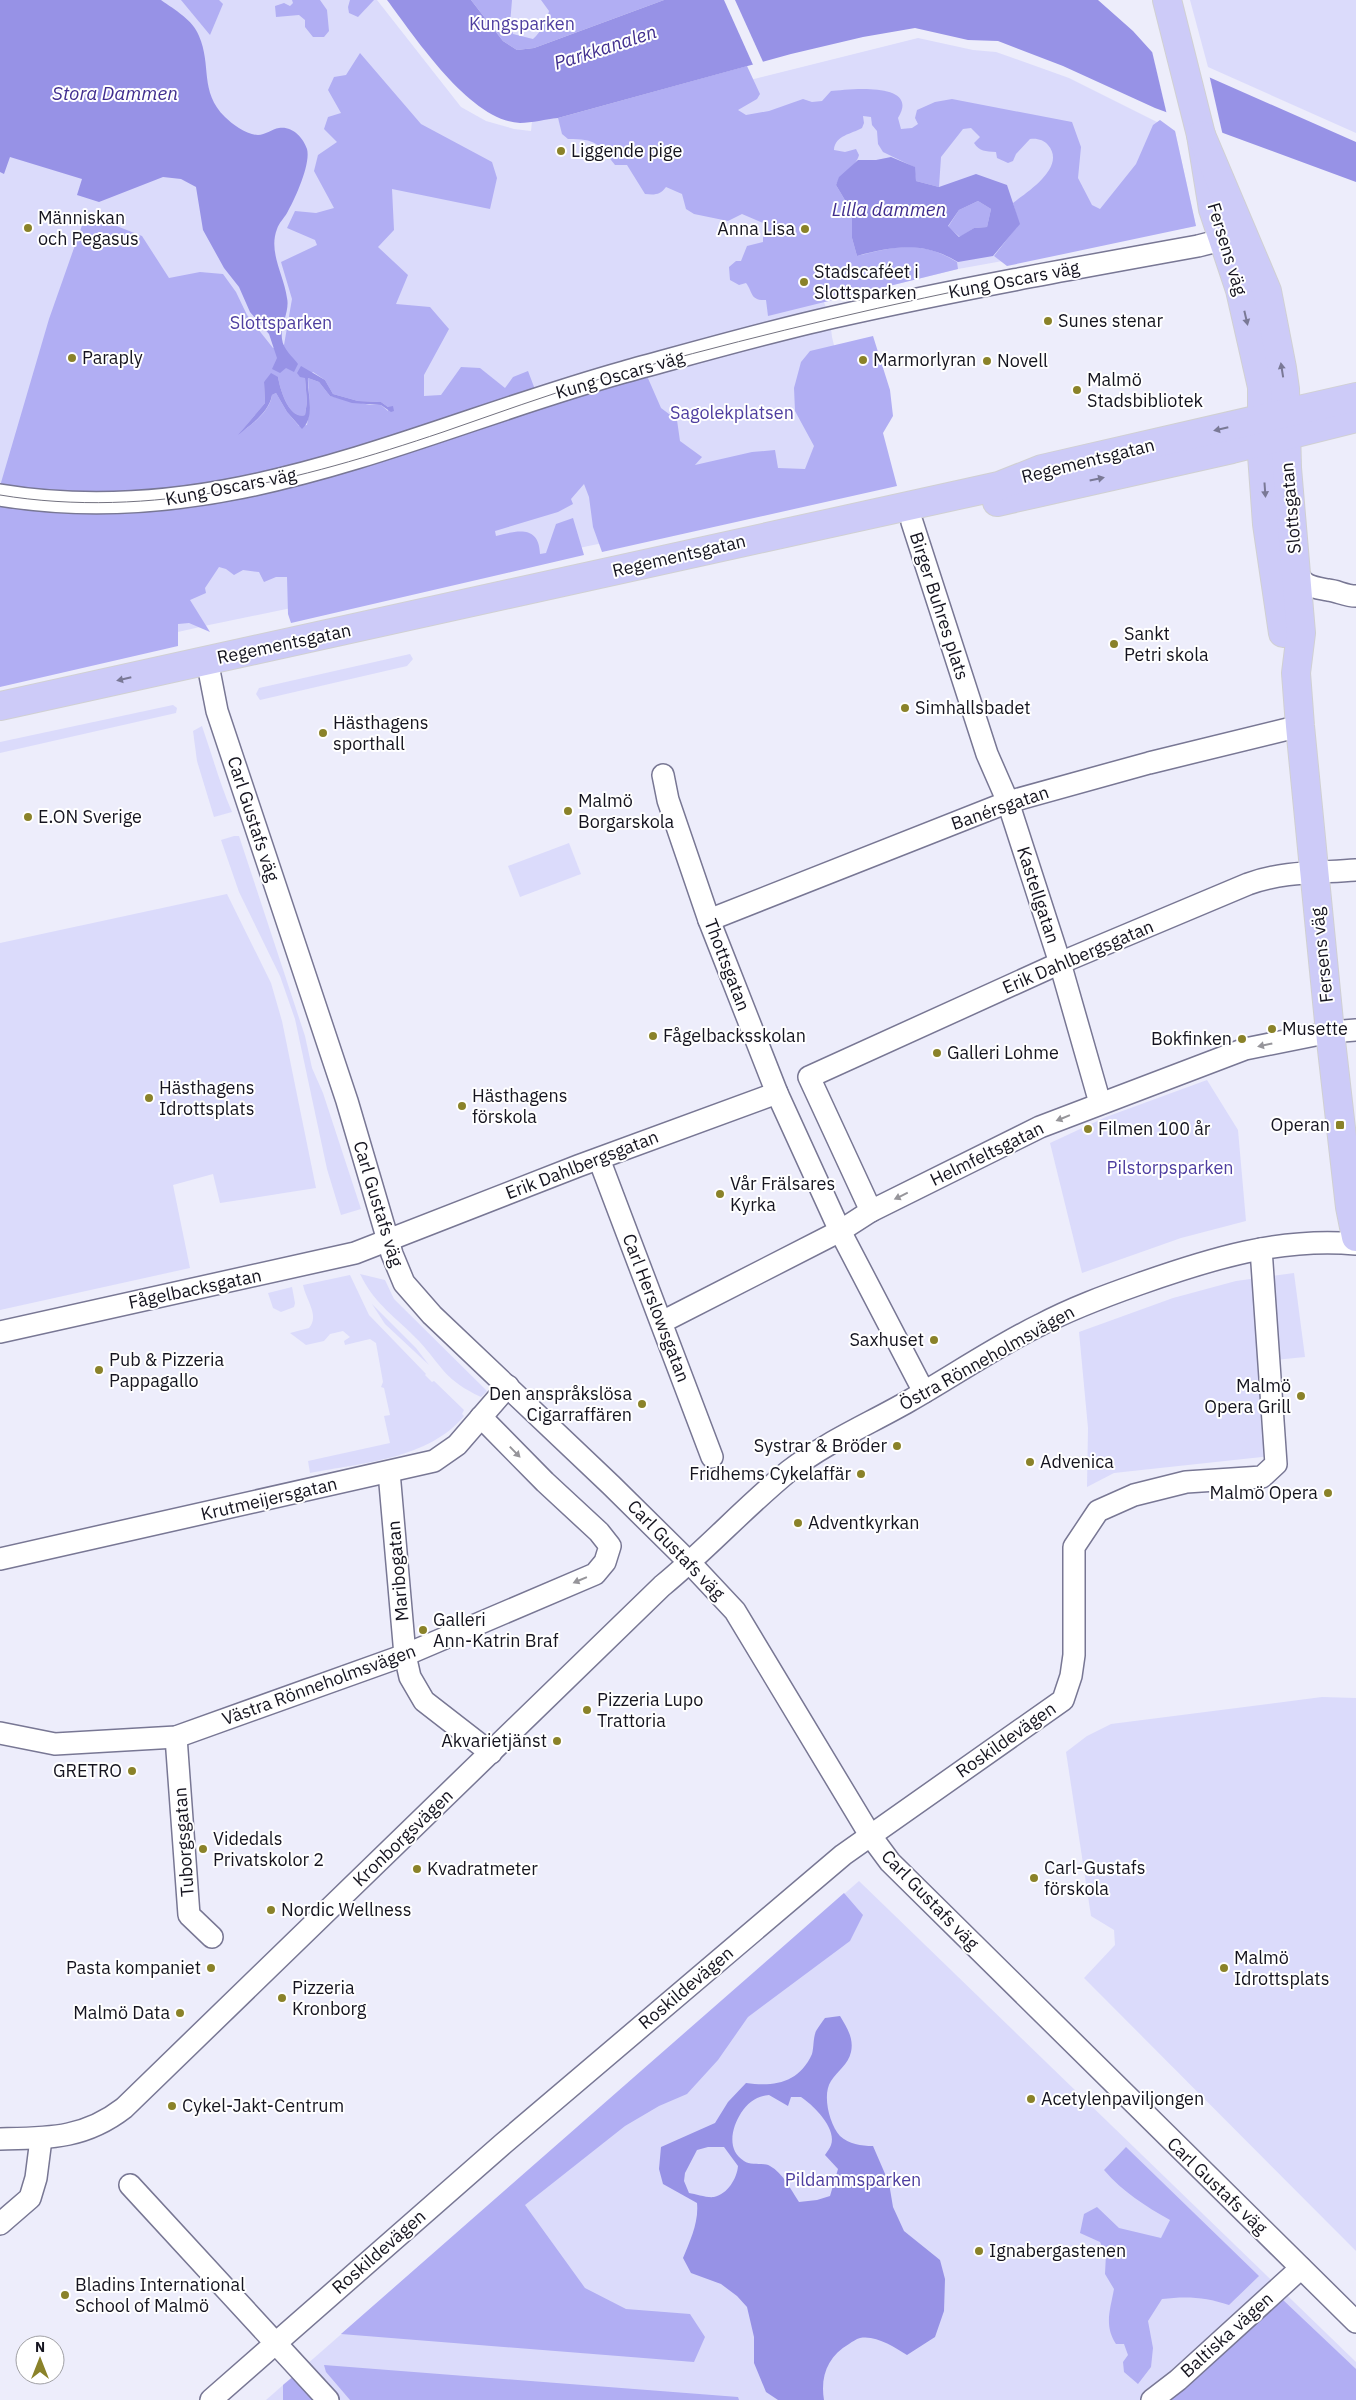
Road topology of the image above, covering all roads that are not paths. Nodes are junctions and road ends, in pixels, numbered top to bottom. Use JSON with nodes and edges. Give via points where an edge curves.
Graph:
{"nodes":[{"id":1,"x":1167,"y":0,"type":"edge"},
{"id":2,"x":1232,"y":237,"type":"junction"},
{"id":3,"x":1356,"y":397,"type":"edge"},
{"id":4,"x":1356,"y":418,"type":"edge"},
{"id":5,"x":1274,"y":427,"type":"junction"},
{"id":6,"x":0,"y":496,"type":"edge"},
{"id":7,"x":912,"y":522,"type":"junction"},
{"id":8,"x":1297,"y":584,"type":"junction"},
{"id":9,"x":1351,"y":596,"type":"edge"},
{"id":10,"x":209,"y":669,"type":"junction"},
{"id":11,"x":1296,"y":673,"type":"junction"},
{"id":12,"x":0,"y":706,"type":"edge"},
{"id":13,"x":0,"y":725,"type":"edge"},
{"id":14,"x":1300,"y":726,"type":"junction"},
{"id":15,"x":663,"y":775,"type":"dead end"},
{"id":16,"x":1008,"y":802,"type":"junction"},
{"id":17,"x":1356,"y":870,"type":"edge"},
{"id":18,"x":1313,"y":873,"type":"junction"},
{"id":19,"x":709,"y":920,"type":"junction"},
{"id":20,"x":1060,"y":963,"type":"junction"},
{"id":21,"x":1343,"y":1031,"type":"edge"},
{"id":22,"x":777,"y":1093,"type":"junction"},
{"id":23,"x":1100,"y":1104,"type":"junction"},
{"id":24,"x":599,"y":1159,"type":"junction"},
{"id":25,"x":871,"y":1211,"type":"junction"},
{"id":26,"x":840,"y":1231,"type":"junction"},
{"id":27,"x":1356,"y":1237,"type":"edge"},
{"id":28,"x":388,"y":1240,"type":"junction"},
{"id":29,"x":1356,"y":1244,"type":"edge"},
{"id":30,"x":1261,"y":1249,"type":"junction"},
{"id":31,"x":662,"y":1322,"type":"junction"},
{"id":32,"x":0,"y":1332,"type":"edge"},
{"id":33,"x":508,"y":1386,"type":"junction"},
{"id":34,"x":924,"y":1392,"type":"junction"},
{"id":35,"x":481,"y":1417,"type":"junction"},
{"id":36,"x":712,"y":1457,"type":"dead end"},
{"id":37,"x":389,"y":1472,"type":"junction"},
{"id":38,"x":0,"y":1559,"type":"edge"},
{"id":39,"x":690,"y":1563,"type":"junction"},
{"id":40,"x":405,"y":1655,"type":"junction"},
{"id":41,"x":0,"y":1732,"type":"edge"},
{"id":42,"x":176,"y":1737,"type":"junction"},
{"id":43,"x":491,"y":1753,"type":"junction"},
{"id":44,"x":870,"y":1834,"type":"junction"},
{"id":45,"x":212,"y":1937,"type":"dead end"},
{"id":46,"x":0,"y":2139,"type":"edge"},
{"id":47,"x":41,"y":2139,"type":"junction"},
{"id":48,"x":130,"y":2185,"type":"dead end"},
{"id":49,"x":0,"y":2224,"type":"edge"},
{"id":50,"x":1301,"y":2268,"type":"junction"},
{"id":51,"x":1356,"y":2322,"type":"edge"},
{"id":52,"x":276,"y":2342,"type":"junction"},
{"id":53,"x":212,"y":2400,"type":"edge"},
{"id":54,"x":328,"y":2400,"type":"edge"},
{"id":55,"x":1152,"y":2400,"type":"edge"}],
"edges":[{"from":1,"to":2,"type":"main road","name":"Fersens väg","via":[[1201,136],[1235,213]]},
{"from":2,"to":5,"type":"main road","name":"Fersens väg","via":[[1267,291],[1282,368]]},
{"from":2,"to":6,"type":"street","name":"Kung Oscars väg","via":[[822,320],[599,380],[383,451],[222,492],[124,504],[63,503]]},
{"from":3,"to":5,"type":"main road","name":"Regementsgatan"},
{"from":4,"to":5,"type":"main road","name":"Regementsgatan","via":[[1323,426]]},
{"from":7,"to":5,"type":"main road","name":"Regementsgatan","one_way":true},
{"from":5,"to":8,"type":"main road","name":"Slottsgatan"},
{"from":5,"to":10,"type":"main road","name":"Regementsgatan","one_way":true,"via":[[1042,469],[999,486]]},
{"from":5,"to":11,"type":"main road","name":"Fersens väg","one_way":true,"via":[[1273,572],[1283,633]]},
{"from":7,"to":10,"type":"main road","name":"Regementsgatan"},
{"from":7,"to":16,"type":"street","name":"Birger Buhres plats","via":[[987,754]]},
{"from":8,"to":9,"type":"street","via":[[1299,578],[1311,588]]},
{"from":8,"to":11,"type":"main road","name":"Fersens väg","via":[[1301,633]]},
{"from":10,"to":12,"type":"main road","name":"Regementsgatan","one_way":true},
{"from":10,"to":13,"type":"main road","name":"Regementsgatan"},
{"from":10,"to":28,"type":"street","name":"Carl Gustafs väg","via":[[217,711],[348,1101]]},
{"from":11,"to":14,"type":"main road","name":"Fersens väg"},
{"from":14,"to":16,"type":"street","name":"Banérsgatan"},
{"from":14,"to":18,"type":"main road","name":"Fersens väg"},
{"from":15,"to":19,"type":"street","name":"Thottsgatan","via":[[668,800]]},
{"from":16,"to":19,"type":"street","name":"Banérsgatan"},
{"from":16,"to":20,"type":"street","name":"Kastellgatan"},
{"from":17,"to":18,"type":"street","name":"Erik Dahlbergsgatan"},
{"from":18,"to":20,"type":"street","name":"Erik Dahlbergsgatan","via":[[1266,877]]},
{"from":18,"to":21,"type":"main road","name":"Fersens väg"},
{"from":19,"to":22,"type":"street","name":"Thottsgatan"},
{"from":20,"to":23,"type":"street","name":"Kastellgatan"},
{"from":20,"to":25,"type":"street","name":"Erik Dahlbergsgatan","via":[[809,1077]]},
{"from":21,"to":23,"type":"street","name":"Helmfeltsgatan","one_way":true,"via":[[1245,1049]]},
{"from":21,"to":27,"type":"main road","name":"Fersens väg","via":[[1350,1207]]},
{"from":22,"to":24,"type":"street","name":"Erik Dahlbergsgatan"},
{"from":22,"to":26,"type":"street","name":"Thottsgatan"},
{"from":23,"to":25,"type":"street","name":"Helmfeltsgatan","one_way":true,"via":[[1040,1127]]},
{"from":24,"to":28,"type":"street","name":"Erik Dahlbergsgatan"},
{"from":24,"to":31,"type":"street","name":"Carl Herslowsgatan"},
{"from":25,"to":26,"type":"street","name":"Helmfeltsgatan"},
{"from":26,"to":31,"type":"street","name":"Helmfeltsgatan"},
{"from":26,"to":34,"type":"street","name":"Thottsgatan"},
{"from":28,"to":32,"type":"street","name":"Fågelbacksgatan","via":[[336,1258]]},
{"from":28,"to":33,"type":"street","name":"Carl Gustafs väg","via":[[398,1272],[410,1291]]},
{"from":29,"to":30,"type":"street","name":"Östra Rönneholmsvägen","via":[[1328,1241]]},
{"from":30,"to":34,"type":"street","name":"Östra Rönneholmsvägen","via":[[1180,1270],[1083,1304],[1038,1325]]},
{"from":30,"to":44,"type":"street","name":"Roskildevägen","via":[[1276,1464],[1262,1477],[1202,1480],[1134,1495],[1098,1511],[1074,1548],[1074,1655],[1072,1676],[1063,1700]]},
{"from":31,"to":36,"type":"street","name":"Carl Herslowsgatan"},
{"from":33,"to":35,"type":"street","name":"Krutmeijersgatan"},
{"from":33,"to":39,"type":"street","name":"Carl Gustafs väg"},
{"from":34,"to":39,"type":"street","name":"Östra Rönneholmsvägen","via":[[830,1444],[789,1471]]},
{"from":35,"to":37,"type":"street","name":"Krutmeijersgatan","via":[[457,1445],[434,1461]]},
{"from":35,"to":40,"type":"street","name":"Västra Rönneholmsvägen","one_way":true,"via":[[599,1532],[610,1546],[606,1562],[595,1574]]},
{"from":37,"to":38,"type":"street","name":"Krutmeijersgatan"},
{"from":37,"to":40,"type":"street","name":"Maribogatan"},
{"from":39,"to":43,"type":"street","name":"Kronborgsvägen","via":[[662,1586]]},
{"from":39,"to":44,"type":"street","name":"Carl Gustafs väg","via":[[735,1611]]},
{"from":40,"to":42,"type":"street","name":"Västra Rönneholmsvägen"},
{"from":40,"to":43,"type":"street","name":"Maribogatan","via":[[410,1677],[424,1701]]},
{"from":41,"to":42,"type":"street","name":"Västra Rönneholmsvägen","via":[[55,1744]]},
{"from":42,"to":45,"type":"street","name":"Tuborgsgatan","via":[[189,1915]]},
{"from":43,"to":47,"type":"street","name":"Kronborgsvägen","via":[[124,2108],[108,2120],[84,2130]]},
{"from":44,"to":50,"type":"street","name":"Carl Gustafs väg","via":[[890,1862]]},
{"from":44,"to":52,"type":"street","name":"Roskildevägen","via":[[504,2143]]},
{"from":46,"to":47,"type":"street","name":"Kronborgsvägen"},
{"from":47,"to":49,"type":"street","via":[[30,2198]]},
{"from":48,"to":52,"type":"street"},
{"from":50,"to":51,"type":"street","name":"Carl Gustafs väg"},
{"from":50,"to":55,"type":"street","name":"Baltiska vägen"},
{"from":52,"to":53,"type":"street","name":"Roskildevägen"},
{"from":52,"to":54,"type":"street"}]}
